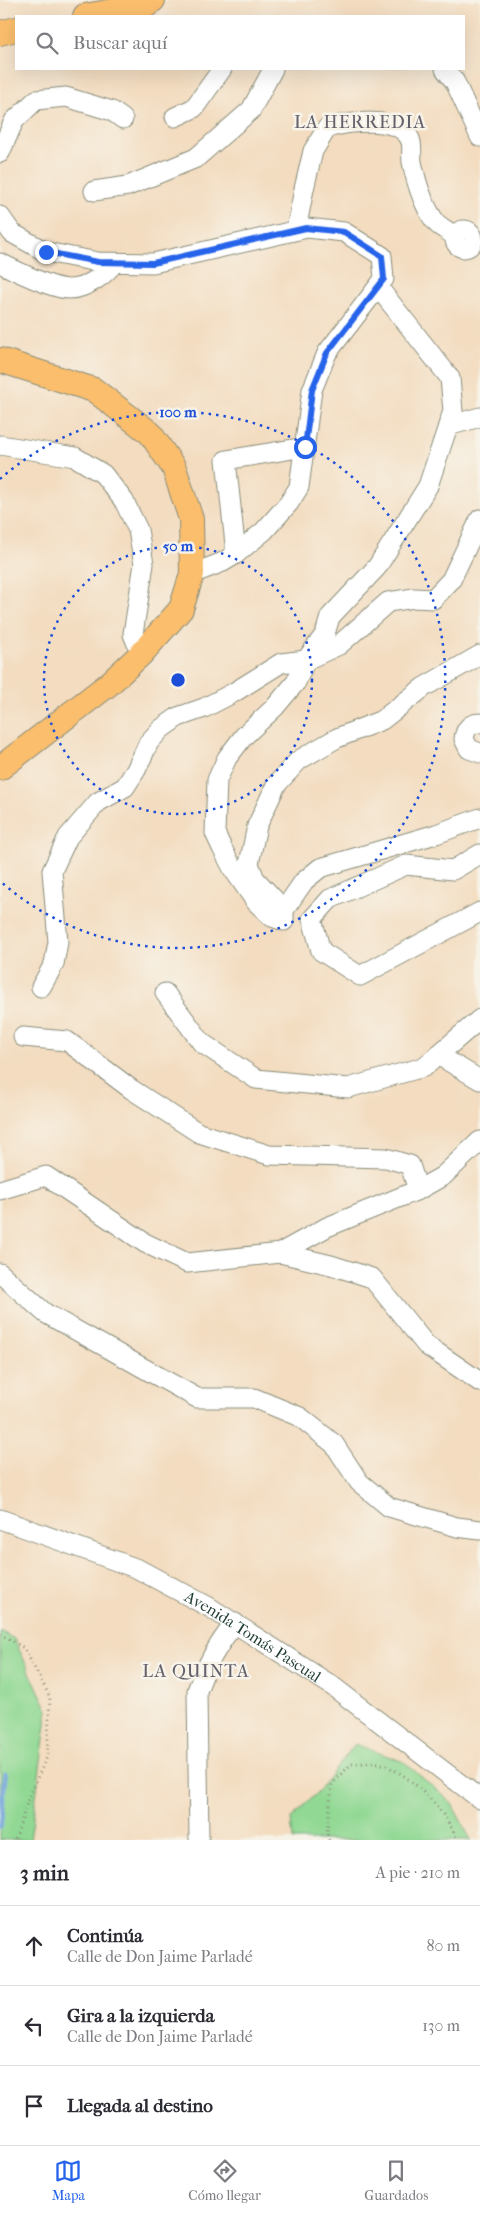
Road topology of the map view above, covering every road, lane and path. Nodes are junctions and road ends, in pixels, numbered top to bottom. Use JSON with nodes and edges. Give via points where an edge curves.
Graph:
{"nodes":[{"id":1,"x":153,"y":0,"type":"edge"},
{"id":2,"x":91,"y":15,"type":"edge"},
{"id":3,"x":15,"y":29,"type":"edge"},
{"id":4,"x":0,"y":33,"type":"edge"},
{"id":5,"x":221,"y":70,"type":"edge"},
{"id":6,"x":271,"y":70,"type":"edge"},
{"id":7,"x":446,"y":70,"type":"edge"},
{"id":8,"x":175,"y":117,"type":"dead end"},
{"id":9,"x":122,"y":119,"type":"dead end"},
{"id":10,"x":480,"y":137,"type":"edge"},
{"id":11,"x":0,"y":154,"type":"edge"},
{"id":12,"x":94,"y":191,"type":"dead end"},
{"id":13,"x":0,"y":216,"type":"edge"},
{"id":14,"x":296,"y":230,"type":"junction"},
{"id":15,"x":455,"y":236,"type":"dead end"},
{"id":16,"x":114,"y":262,"type":"junction"},
{"id":17,"x":0,"y":264,"type":"edge"},
{"id":18,"x":378,"y":287,"type":"junction"},
{"id":19,"x":0,"y":360,"type":"edge"},
{"id":20,"x":480,"y":417,"type":"edge"},
{"id":21,"x":448,"y":426,"type":"junction"},
{"id":22,"x":0,"y":445,"type":"edge"},
{"id":23,"x":305,"y":447,"type":"junction"},
{"id":24,"x":480,"y":519,"type":"edge"},
{"id":25,"x":236,"y":554,"type":"junction"},
{"id":26,"x":192,"y":574,"type":"junction"},
{"id":27,"x":141,"y":654,"type":"junction"},
{"id":28,"x":480,"y":655,"type":"edge"},
{"id":29,"x":306,"y":660,"type":"junction"},
{"id":30,"x":480,"y":724,"type":"edge"},
{"id":31,"x":480,"y":752,"type":"edge"},
{"id":32,"x":0,"y":768,"type":"edge"},
{"id":33,"x":480,"y":818,"type":"edge"},
{"id":34,"x":480,"y":854,"type":"edge"},
{"id":35,"x":284,"y":910,"type":"junction"},
{"id":36,"x":480,"y":912,"type":"edge"},
{"id":37,"x":41,"y":987,"type":"dead end"},
{"id":38,"x":165,"y":993,"type":"dead end"},
{"id":39,"x":480,"y":1019,"type":"edge"},
{"id":40,"x":22,"y":1036,"type":"dead end"},
{"id":41,"x":438,"y":1055,"type":"junction"},
{"id":42,"x":480,"y":1080,"type":"edge"},
{"id":43,"x":480,"y":1142,"type":"edge"},
{"id":44,"x":0,"y":1190,"type":"edge"},
{"id":45,"x":418,"y":1190,"type":"junction"},
{"id":46,"x":280,"y":1253,"type":"junction"},
{"id":47,"x":0,"y":1273,"type":"edge"},
{"id":48,"x":480,"y":1382,"type":"edge"},
{"id":49,"x":0,"y":1519,"type":"edge"},
{"id":50,"x":480,"y":1530,"type":"edge"},
{"id":51,"x":235,"y":1623,"type":"junction"},
{"id":52,"x":0,"y":1634,"type":"edge"},
{"id":53,"x":480,"y":1799,"type":"edge"},
{"id":54,"x":14,"y":1840,"type":"edge"},
{"id":55,"x":199,"y":1840,"type":"edge"},
{"id":56,"x":329,"y":1840,"type":"edge"},
{"id":57,"x":457,"y":1840,"type":"edge"}],
"edges":[{"from":1,"to":2,"type":"main road","via":[[147,5]]},
{"from":3,"to":4,"type":"main road"},
{"from":5,"to":8,"type":"street","via":[[194,108]]},
{"from":6,"to":12,"type":"street","via":[[251,110],[196,158],[128,186]]},
{"from":7,"to":10,"type":"street","via":[[456,82]]},
{"from":9,"to":11,"type":"street","via":[[112,111],[66,97],[36,100],[14,121]]},
{"from":13,"to":16,"type":"street","via":[[12,233],[46,252]]},
{"from":14,"to":15,"type":"street","via":[[313,151],[327,128],[345,122],[378,122],[401,129],[411,140],[412,162],[422,196],[434,221]]},
{"from":14,"to":16,"type":"street","via":[[153,263]]},
{"from":14,"to":18,"type":"street","via":[[344,232],[382,256],[384,279]]},
{"from":16,"to":17,"type":"street","via":[[108,271],[91,283],[69,289],[36,280]]},
{"from":18,"to":21,"type":"street","via":[[450,378],[453,411]]},
{"from":18,"to":23,"type":"street","via":[[327,353],[312,390]]},
{"from":19,"to":26,"type":"main road","via":[[94,390],[150,433],[174,468],[191,519]]},
{"from":20,"to":21,"type":"street"},
{"from":21,"to":29,"type":"street","via":[[428,486],[377,567],[330,617],[325,634]]},
{"from":22,"to":27,"type":"street","via":[[75,457],[103,474],[124,501],[138,530],[144,564],[133,634]]},
{"from":23,"to":25,"type":"street","via":[[299,487],[290,503]]},
{"from":23,"to":25,"type":"street","via":[[226,460]]},
{"from":24,"to":29,"type":"street","via":[[451,580],[433,598],[388,602],[339,645]]},
{"from":25,"to":26,"type":"street"},
{"from":26,"to":27,"type":"main road","via":[[181,609]]},
{"from":27,"to":32,"type":"main road","via":[[108,684]]},
{"from":28,"to":35,"type":"street","via":[[424,687],[382,720],[337,738],[299,760],[276,785],[257,826],[250,864],[255,879]]},
{"from":29,"to":35,"type":"street","via":[[296,682],[244,736],[227,758],[217,780],[215,833],[222,848],[256,902],[272,917],[284,921]]},
{"from":29,"to":37,"type":"street","via":[[281,663],[233,693],[178,717],[149,742],[125,787],[98,802],[88,812],[68,837],[52,871],[58,942],[54,964]]},
{"from":30,"to":31,"type":"street","via":[[467,728],[464,739],[469,749]]},
{"from":33,"to":35,"type":"street","via":[[320,868],[304,881]]},
{"from":34,"to":36,"type":"street","via":[[453,870],[406,865],[330,899],[312,919],[321,951],[360,976]]},
{"from":38,"to":41,"type":"street","via":[[202,1043],[256,1079],[348,1088],[424,1067]]},
{"from":39,"to":41,"type":"street"},
{"from":40,"to":45,"type":"street","via":[[67,1041],[199,1134],[269,1155],[386,1158],[410,1166]]},
{"from":41,"to":42,"type":"street"},
{"from":43,"to":45,"type":"street","via":[[443,1176]]},
{"from":44,"to":46,"type":"street","via":[[46,1176],[145,1243],[187,1263]]},
{"from":45,"to":46,"type":"street","via":[[327,1227]]},
{"from":46,"to":48,"type":"street","via":[[372,1278],[426,1345]]},
{"from":47,"to":50,"type":"street","via":[[46,1313],[197,1398],[254,1398],[300,1417],[334,1444],[359,1482],[389,1507],[457,1527]]},
{"from":49,"to":51,"type":"street","name":"Avenida Tomás Pascual","via":[[138,1569]]},
{"from":51,"to":53,"type":"street","name":"Avenida Tomás Pascual","via":[[331,1685]]},
{"from":51,"to":55,"type":"street","via":[[218,1644],[197,1691]]},
{"from":52,"to":54,"type":"path","via":[[24,1648],[50,1697],[48,1757],[31,1791]]},
{"from":56,"to":57,"type":"path","via":[[332,1784],[351,1764],[381,1763],[415,1783],[452,1826]]}]}
